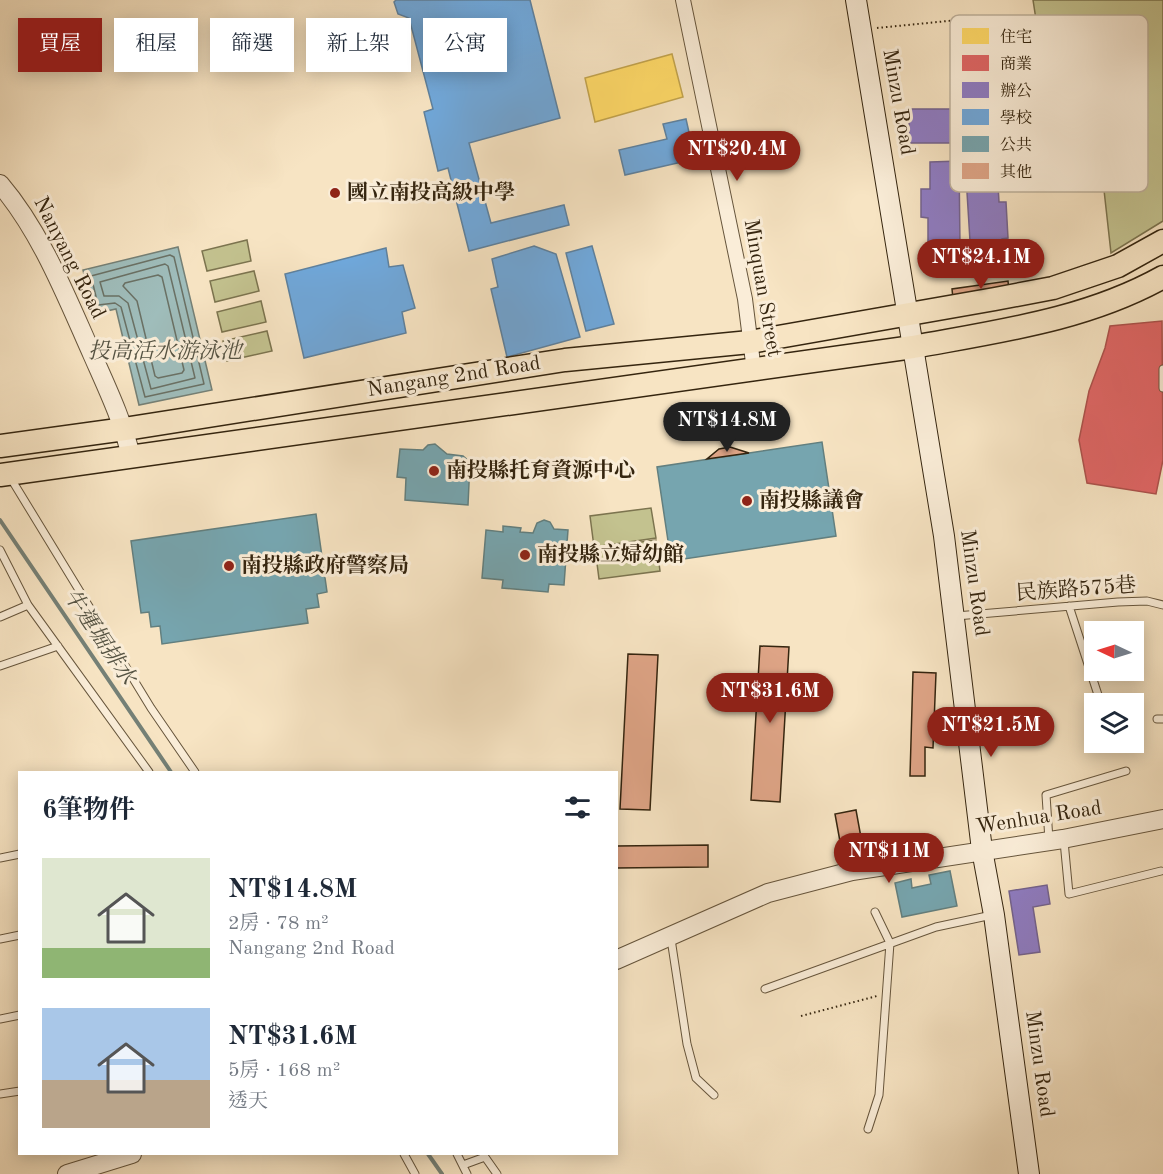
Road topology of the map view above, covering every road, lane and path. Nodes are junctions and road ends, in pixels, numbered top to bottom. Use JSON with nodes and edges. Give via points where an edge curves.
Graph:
{"nodes":[{"id":1,"x":683,"y":0,"type":"edge"},
{"id":2,"x":856,"y":0,"type":"edge"},
{"id":3,"x":950,"y":22,"type":"edge"},
{"id":4,"x":862,"y":29,"type":"junction"},
{"id":5,"x":0,"y":184,"type":"edge"},
{"id":6,"x":1163,"y":241,"type":"edge"},
{"id":7,"x":1163,"y":277,"type":"edge"},
{"id":8,"x":909,"y":314,"type":"junction"},
{"id":9,"x":750,"y":342,"type":"junction"},
{"id":10,"x":913,"y":347,"type":"junction"},
{"id":11,"x":1163,"y":369,"type":"edge"},
{"id":12,"x":754,"y":371,"type":"junction"},
{"id":13,"x":1163,"y":388,"type":"edge"},
{"id":14,"x":125,"y":429,"type":"junction"},
{"id":15,"x":0,"y":446,"type":"edge"},
{"id":16,"x":131,"y":458,"type":"junction"},
{"id":17,"x":4,"y":475,"type":"edge"},
{"id":18,"x":0,"y":550,"type":"edge"},
{"id":19,"x":28,"y":605,"type":"junction"},
{"id":20,"x":1163,"y":605,"type":"edge"},
{"id":21,"x":1069,"y":606,"type":"junction"},
{"id":22,"x":956,"y":616,"type":"junction"},
{"id":23,"x":0,"y":617,"type":"edge"},
{"id":24,"x":58,"y":646,"type":"junction"},
{"id":25,"x":0,"y":666,"type":"edge"},
{"id":26,"x":1097,"y":693,"type":"edge"},
{"id":27,"x":148,"y":771,"type":"edge"},
{"id":28,"x":194,"y":771,"type":"edge"},
{"id":29,"x":1126,"y":771,"type":"dead end"},
{"id":30,"x":1163,"y":819,"type":"edge"},
{"id":31,"x":1056,"y":839,"type":"junction"},
{"id":32,"x":982,"y":850,"type":"junction"},
{"id":33,"x":18,"y":854,"type":"edge"},
{"id":34,"x":0,"y":858,"type":"edge"},
{"id":35,"x":1161,"y":871,"type":"dead end"},
{"id":36,"x":875,"y":912,"type":"dead end"},
{"id":37,"x":994,"y":915,"type":"junction"},
{"id":38,"x":18,"y":935,"type":"edge"},
{"id":39,"x":670,"y":936,"type":"junction"},
{"id":40,"x":0,"y":939,"type":"edge"},
{"id":41,"x":890,"y":944,"type":"junction"},
{"id":42,"x":618,"y":959,"type":"edge"},
{"id":43,"x":765,"y":989,"type":"dead end"},
{"id":44,"x":888,"y":993,"type":"junction"},
{"id":45,"x":18,"y":1016,"type":"edge"},
{"id":46,"x":801,"y":1016,"type":"dead end"},
{"id":47,"x":0,"y":1019,"type":"edge"},
{"id":48,"x":18,"y":1091,"type":"edge"},
{"id":49,"x":0,"y":1094,"type":"edge"},
{"id":50,"x":714,"y":1095,"type":"dead end"},
{"id":51,"x":868,"y":1129,"type":"dead end"},
{"id":52,"x":129,"y":1155,"type":"edge"},
{"id":53,"x":405,"y":1155,"type":"edge"},
{"id":54,"x":458,"y":1155,"type":"edge"},
{"id":55,"x":463,"y":1165,"type":"junction"},
{"id":56,"x":67,"y":1174,"type":"edge"},
{"id":57,"x":415,"y":1174,"type":"edge"},
{"id":58,"x":467,"y":1174,"type":"edge"},
{"id":59,"x":497,"y":1174,"type":"edge"},
{"id":60,"x":1029,"y":1174,"type":"edge"}],
"edges":[{"from":1,"to":9,"type":"street","name":"Minquan Street","via":[[745,299]]},
{"from":2,"to":4,"type":"main road","name":"Minzu Road"},
{"from":3,"to":4,"type":"path"},
{"from":4,"to":8,"type":"main road","name":"Minzu Road"},
{"from":5,"to":14,"type":"street","name":"Nanyang Road","via":[[16,202],[37,240]]},
{"from":6,"to":8,"type":"main road","name":"Nangang 2nd Road","via":[[1118,266],[1053,288]]},
{"from":7,"to":10,"type":"main road","name":"Nangang 2nd Road","via":[[1104,305],[1039,324]]},
{"from":8,"to":9,"type":"main road","name":"Nangang 2nd Road"},
{"from":8,"to":10,"type":"main road","name":"Minzu Road"},
{"from":9,"to":12,"type":"street","name":"Minquan Street"},
{"from":9,"to":14,"type":"main road","name":"Nangang 2nd Road","via":[[565,360]]},
{"from":10,"to":12,"type":"main road","name":"Nangang 2nd Road"},
{"from":10,"to":22,"type":"main road","name":"Minzu Road"},
{"from":11,"to":13,"type":"lane"},
{"from":12,"to":16,"type":"main road","name":"Nangang 2nd Road"},
{"from":14,"to":15,"type":"main road","name":"Nangang 2nd Road"},
{"from":14,"to":16,"type":"street","name":"Nanyang Road"},
{"from":16,"to":17,"type":"main road","name":"Nangang 2nd Road"},
{"from":17,"to":28,"type":"lane"},
{"from":18,"to":19,"type":"lane"},
{"from":19,"to":23,"type":"lane"},
{"from":19,"to":24,"type":"lane"},
{"from":20,"to":21,"type":"lane","name":"民族路575巷","via":[[1128,602]]},
{"from":21,"to":22,"type":"lane","name":"民族路575巷"},
{"from":21,"to":26,"type":"lane"},
{"from":22,"to":32,"type":"main road","name":"Minzu Road"},
{"from":24,"to":25,"type":"lane"},
{"from":24,"to":27,"type":"lane"},
{"from":29,"to":31,"type":"lane","via":[[1046,795]]},
{"from":30,"to":31,"type":"street","name":"Wenhua Road"},
{"from":31,"to":32,"type":"street","name":"Wenhua Road"},
{"from":31,"to":35,"type":"lane","via":[[1069,894]]},
{"from":32,"to":37,"type":"main road","name":"Minzu Road"},
{"from":32,"to":39,"type":"street","name":"Wenhua Road","via":[[852,871],[768,893]]},
{"from":33,"to":34,"type":"lane"},
{"from":36,"to":41,"type":"lane"},
{"from":37,"to":41,"type":"lane","via":[[936,927]]},
{"from":37,"to":60,"type":"main road","name":"Minzu Road"},
{"from":38,"to":40,"type":"lane"},
{"from":39,"to":42,"type":"street","name":"Wenhua Road"},
{"from":39,"to":50,"type":"lane","via":[[696,1078]]},
{"from":41,"to":43,"type":"lane"},
{"from":41,"to":44,"type":"lane"},
{"from":44,"to":46,"type":"path"},
{"from":44,"to":51,"type":"lane","via":[[879,1095]]},
{"from":45,"to":47,"type":"lane"},
{"from":48,"to":49,"type":"lane"},
{"from":52,"to":56,"type":"street"},
{"from":53,"to":57,"type":"lane"},
{"from":54,"to":55,"type":"lane"},
{"from":55,"to":58,"type":"lane"},
{"from":55,"to":59,"type":"lane","via":[[485,1157]]}]}
